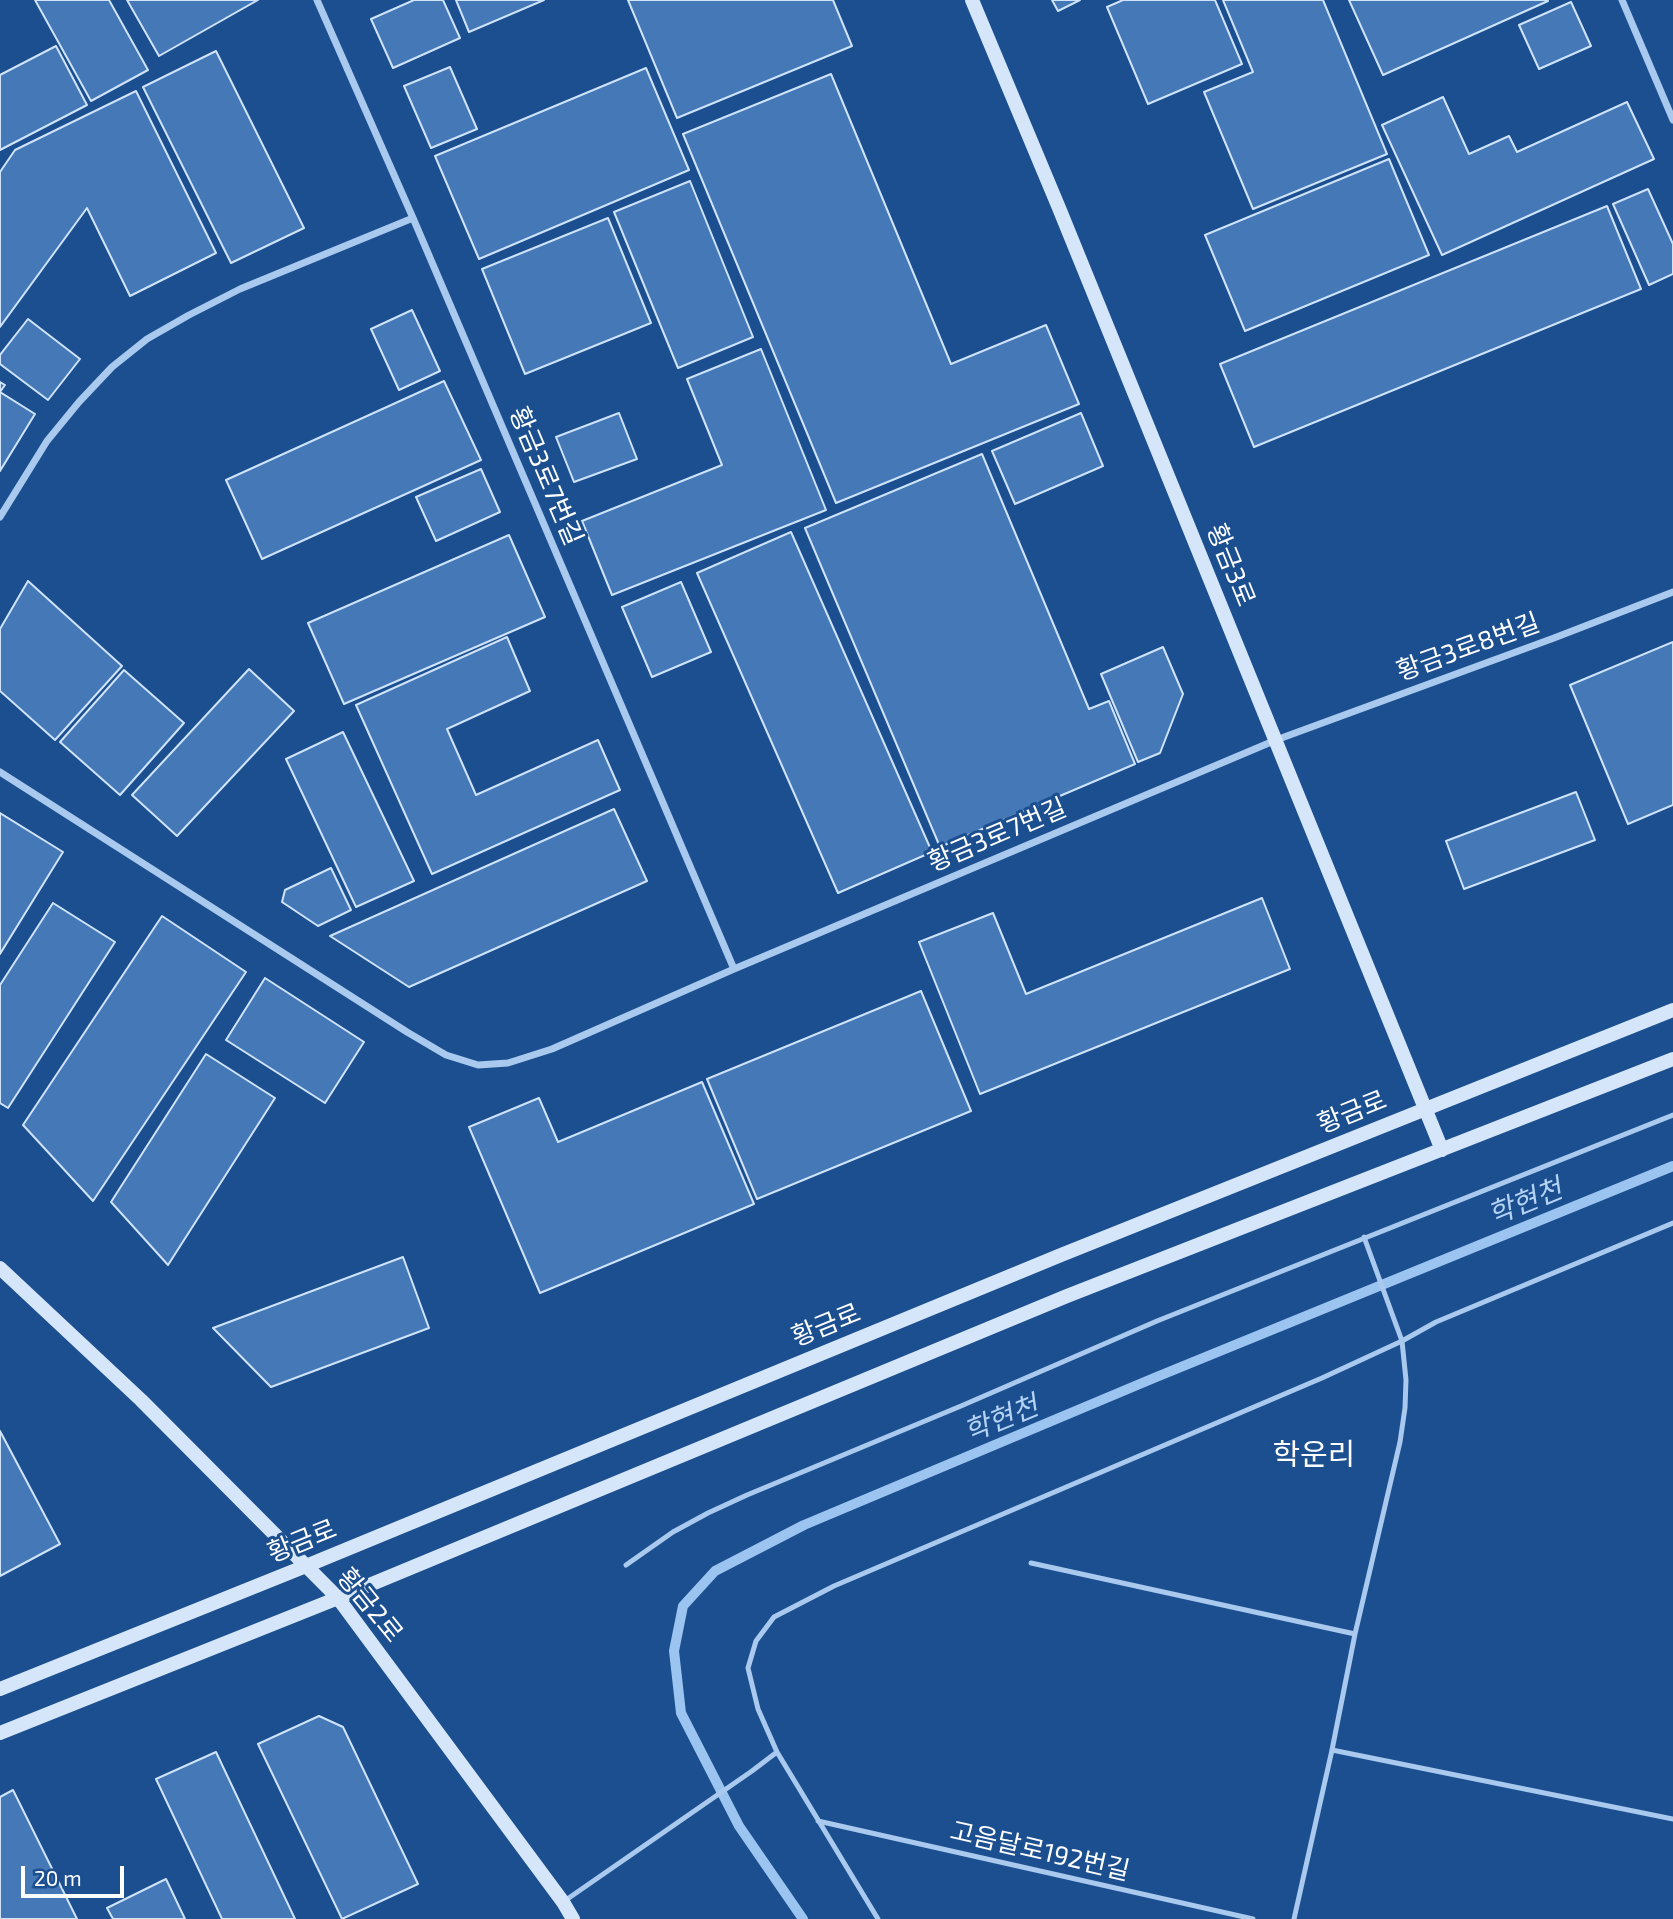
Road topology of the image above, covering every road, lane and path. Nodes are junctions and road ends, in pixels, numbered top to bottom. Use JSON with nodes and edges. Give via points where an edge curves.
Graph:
{"nodes":[{"id":1,"x":317,"y":0,"type":"edge"},
{"id":2,"x":972,"y":0,"type":"edge"},
{"id":3,"x":1622,"y":0,"type":"edge"},
{"id":4,"x":1673,"y":120,"type":"edge"},
{"id":5,"x":413,"y":218,"type":"junction"},
{"id":6,"x":0,"y":517,"type":"edge"},
{"id":7,"x":1673,"y":592,"type":"edge"},
{"id":8,"x":1276,"y":740,"type":"junction"},
{"id":9,"x":0,"y":772,"type":"edge"},
{"id":10,"x":734,"y":969,"type":"junction"},
{"id":11,"x":1673,"y":1010,"type":"edge"},
{"id":12,"x":1673,"y":1059,"type":"edge"},
{"id":13,"x":1426,"y":1109,"type":"junction"},
{"id":14,"x":1673,"y":1115,"type":"edge"},
{"id":15,"x":1442,"y":1150,"type":"junction"},
{"id":16,"x":1673,"y":1223,"type":"edge"},
{"id":17,"x":1364,"y":1237,"type":"junction"},
{"id":18,"x":0,"y":1268,"type":"edge"},
{"id":19,"x":1402,"y":1341,"type":"junction"},
{"id":20,"x":1031,"y":1563,"type":"dead end"},
{"id":21,"x":626,"y":1565,"type":"dead end"},
{"id":22,"x":306,"y":1566,"type":"junction"},
{"id":23,"x":338,"y":1598,"type":"junction"},
{"id":24,"x":1355,"y":1634,"type":"junction"},
{"id":25,"x":0,"y":1689,"type":"edge"},
{"id":26,"x":0,"y":1733,"type":"edge"},
{"id":27,"x":1332,"y":1750,"type":"junction"},
{"id":28,"x":777,"y":1752,"type":"junction"},
{"id":29,"x":1673,"y":1819,"type":"edge"},
{"id":30,"x":818,"y":1821,"type":"junction"},
{"id":31,"x":563,"y":1902,"type":"junction"},
{"id":32,"x":573,"y":1919,"type":"edge"},
{"id":33,"x":878,"y":1919,"type":"edge"},
{"id":34,"x":1253,"y":1919,"type":"edge"},
{"id":35,"x":1294,"y":1919,"type":"edge"}],
"edges":[{"from":1,"to":5,"type":"street","name":"황금3로7번길"},
{"from":2,"to":8,"type":"street","name":"황금3로"},
{"from":3,"to":4,"type":"street"},
{"from":5,"to":6,"type":"street","via":[[240,289],[147,339],[79,402],[47,441]]},
{"from":5,"to":10,"type":"street","name":"황금3로7번길"},
{"from":7,"to":8,"type":"street","name":"황금3로8번길"},
{"from":8,"to":10,"type":"street","name":"황금3로7번길"},
{"from":8,"to":13,"type":"street","name":"황금3로"},
{"from":9,"to":10,"type":"street","name":"황금3로7번길","via":[[407,1032],[446,1055],[478,1065],[508,1063],[552,1049]]},
{"from":11,"to":13,"type":"street","name":"황금로"},
{"from":12,"to":15,"type":"street"},
{"from":13,"to":15,"type":"street","name":"황금3로"},
{"from":13,"to":22,"type":"street","name":"황금로"},
{"from":14,"to":17,"type":"lane"},
{"from":15,"to":23,"type":"street","via":[[1054,1302]]},
{"from":16,"to":19,"type":"lane","via":[[1471,1306]]},
{"from":17,"to":19,"type":"lane"},
{"from":17,"to":21,"type":"lane","via":[[747,1495],[673,1532]]},
{"from":18,"to":22,"type":"street","name":"황금2로","via":[[141,1400]]},
{"from":19,"to":24,"type":"lane","via":[[1406,1380],[1400,1442]]},
{"from":19,"to":28,"type":"lane","via":[[834,1586],[774,1617],[756,1641],[748,1668],[758,1709]]},
{"from":20,"to":24,"type":"lane"},
{"from":22,"to":23,"type":"street","name":"황금2로"},
{"from":22,"to":25,"type":"street","name":"황금로"},
{"from":23,"to":26,"type":"street"},
{"from":23,"to":31,"type":"street","name":"황금2로"},
{"from":24,"to":27,"type":"lane"},
{"from":27,"to":29,"type":"lane"},
{"from":27,"to":35,"type":"lane"},
{"from":28,"to":30,"type":"lane"},
{"from":28,"to":31,"type":"lane"},
{"from":30,"to":33,"type":"lane"},
{"from":30,"to":34,"type":"lane","name":"고음달로192번길"},
{"from":31,"to":32,"type":"street","name":"황금2로"}]}
